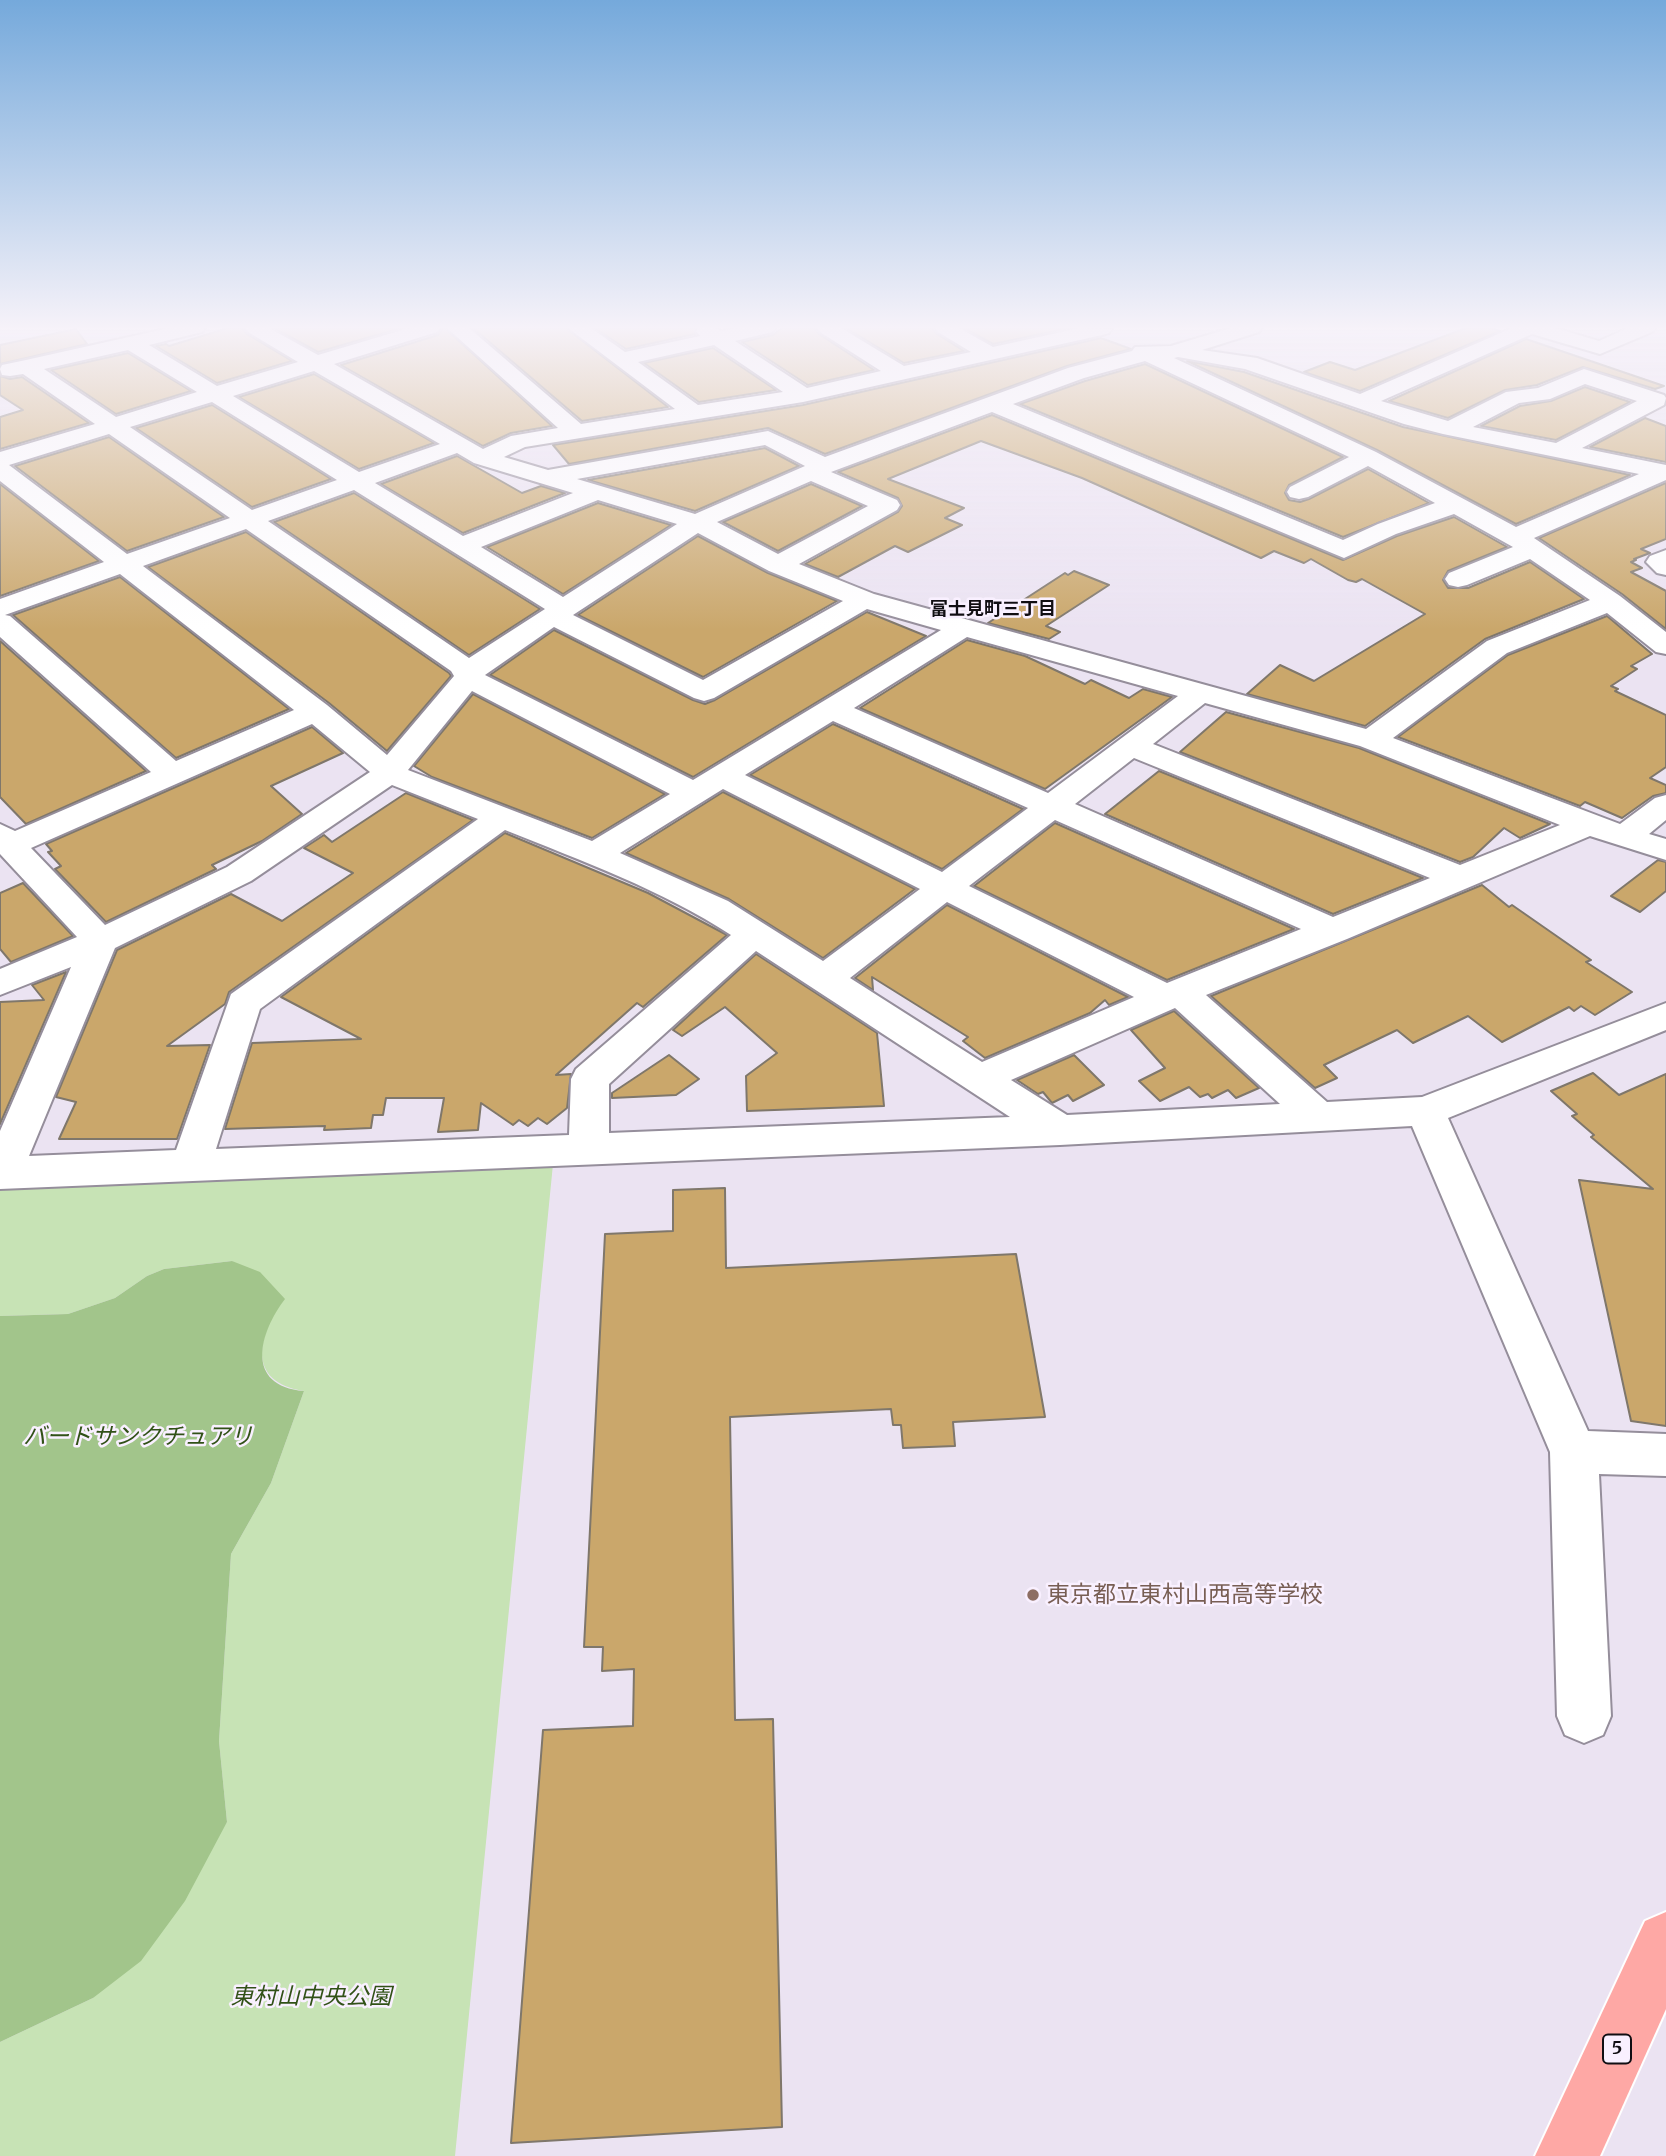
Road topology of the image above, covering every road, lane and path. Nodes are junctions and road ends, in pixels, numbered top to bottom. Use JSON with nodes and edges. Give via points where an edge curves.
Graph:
{"nodes":[{"id":1,"x":101,"y":429,"type":"edge"},
{"id":2,"x":118,"y":429,"type":"edge"},
{"id":3,"x":270,"y":429,"type":"edge"},
{"id":4,"x":429,"y":429,"type":"edge"},
{"id":5,"x":572,"y":429,"type":"edge"},
{"id":6,"x":592,"y":429,"type":"edge"},
{"id":7,"x":924,"y":429,"type":"edge"},
{"id":8,"x":1053,"y":429,"type":"edge"},
{"id":9,"x":1308,"y":429,"type":"edge"},
{"id":10,"x":1451,"y":429,"type":"edge"},
{"id":11,"x":1601,"y":429,"type":"edge"},
{"id":12,"x":1456,"y":430,"type":"junction"},
{"id":13,"x":575,"y":431,"type":"junction"},
{"id":14,"x":1633,"y":442,"type":"dead end"},
{"id":15,"x":458,"y":445,"type":"junction"},
{"id":16,"x":1560,"y":450,"type":"junction"},
{"id":17,"x":1368,"y":457,"type":"junction"},
{"id":18,"x":482,"y":458,"type":"junction"},
{"id":19,"x":1599,"y":458,"type":"junction"},
{"id":20,"x":0,"y":460,"type":"edge"},
{"id":21,"x":1390,"y":468,"type":"junction"},
{"id":22,"x":0,"y":469,"type":"edge"},
{"id":23,"x":818,"y":469,"type":"junction"},
{"id":24,"x":1665,"y":472,"type":"edge"},
{"id":25,"x":546,"y":477,"type":"junction"},
{"id":26,"x":356,"y":482,"type":"junction"},
{"id":27,"x":597,"y":492,"type":"junction"},
{"id":28,"x":1298,"y":492,"type":"dead end"},
{"id":29,"x":1457,"y":504,"type":"junction"},
{"id":30,"x":250,"y":519,"type":"junction"},
{"id":31,"x":696,"y":522,"type":"junction"},
{"id":32,"x":1524,"y":543,"type":"junction"},
{"id":33,"x":460,"y":546,"type":"junction"},
{"id":34,"x":1666,"y":558,"type":"edge"},
{"id":35,"x":123,"y":565,"type":"junction"},
{"id":36,"x":778,"y":565,"type":"junction"},
{"id":37,"x":1666,"y":567,"type":"edge"},
{"id":38,"x":1458,"y":579,"type":"dead end"},
{"id":39,"x":864,"y":600,"type":"junction"},
{"id":40,"x":1609,"y":602,"type":"junction"},
{"id":41,"x":0,"y":608,"type":"edge"},
{"id":42,"x":559,"y":612,"type":"junction"},
{"id":43,"x":0,"y":622,"type":"edge"},
{"id":44,"x":963,"y":628,"type":"junction"},
{"id":45,"x":1662,"y":639,"type":"edge"},
{"id":46,"x":469,"y":678,"type":"junction"},
{"id":47,"x":1199,"y":694,"type":"junction"},
{"id":48,"x":831,"y":709,"type":"junction"},
{"id":49,"x":316,"y":711,"type":"junction"},
{"id":50,"x":1371,"y":740,"type":"junction"},
{"id":51,"x":1130,"y":746,"type":"junction"},
{"id":52,"x":389,"y":773,"type":"junction"},
{"id":53,"x":172,"y":774,"type":"junction"},
{"id":54,"x":722,"y":776,"type":"junction"},
{"id":55,"x":693,"y":793,"type":"junction"},
{"id":56,"x":1666,"y":805,"type":"edge"},
{"id":57,"x":1052,"y":806,"type":"junction"},
{"id":58,"x":500,"y":819,"type":"junction"},
{"id":59,"x":1589,"y":825,"type":"junction"},
{"id":60,"x":1625,"y":836,"type":"junction"},
{"id":61,"x":1666,"y":849,"type":"edge"},
{"id":62,"x":9,"y":854,"type":"edge"},
{"id":63,"x":594,"y":854,"type":"junction"},
{"id":64,"x":1461,"y":878,"type":"junction"},
{"id":65,"x":944,"y":888,"type":"junction"},
{"id":66,"x":1335,"y":930,"type":"junction"},
{"id":67,"x":754,"y":933,"type":"junction"},
{"id":68,"x":100,"y":941,"type":"junction"},
{"id":69,"x":824,"y":979,"type":"junction"},
{"id":70,"x":0,"y":983,"type":"edge"},
{"id":71,"x":1173,"y":995,"type":"junction"},
{"id":72,"x":1666,"y":1016,"type":"edge"},
{"id":73,"x":980,"y":1078,"type":"junction"},
{"id":74,"x":1425,"y":1111,"type":"junction"},
{"id":75,"x":1318,"y":1116,"type":"junction"},
{"id":76,"x":1060,"y":1130,"type":"junction"},
{"id":77,"x":589,"y":1149,"type":"junction"},
{"id":78,"x":191,"y":1165,"type":"junction"},
{"id":79,"x":1,"y":1173,"type":"edge"},
{"id":80,"x":1574,"y":1452,"type":"junction"},
{"id":81,"x":1666,"y":1455,"type":"edge"},
{"id":82,"x":1584,"y":1716,"type":"dead end"},
{"id":83,"x":1666,"y":1942,"type":"edge"},
{"id":84,"x":1567,"y":2156,"type":"edge"}],
"edges":[{"from":1,"to":20,"type":"street"},
{"from":2,"to":30,"type":"street"},
{"from":3,"to":26,"type":"street"},
{"from":4,"to":15,"type":"street"},
{"from":5,"to":13,"type":"street"},
{"from":6,"to":13,"type":"street"},
{"from":7,"to":23,"type":"street"},
{"from":8,"to":29,"type":"street","via":[[1344,550]]},
{"from":9,"to":17,"type":"street"},
{"from":10,"to":12,"type":"street"},
{"from":11,"to":16,"type":"street"},
{"from":12,"to":16,"type":"street"},
{"from":12,"to":21,"type":"street"},
{"from":13,"to":18,"type":"street","via":[[519,442]]},
{"from":14,"to":19,"type":"street"},
{"from":15,"to":18,"type":"street"},
{"from":15,"to":26,"type":"street"},
{"from":16,"to":19,"type":"street"},
{"from":17,"to":21,"type":"street"},
{"from":17,"to":28,"type":"street"},
{"from":18,"to":25,"type":"street"},
{"from":19,"to":24,"type":"street"},
{"from":21,"to":29,"type":"street"},
{"from":22,"to":35,"type":"street"},
{"from":23,"to":25,"type":"street","via":[[768,438]]},
{"from":23,"to":31,"type":"street"},
{"from":23,"to":36,"type":"street","via":[[888,505]]},
{"from":24,"to":32,"type":"street"},
{"from":25,"to":27,"type":"street"},
{"from":26,"to":30,"type":"street"},
{"from":26,"to":33,"type":"street"},
{"from":27,"to":31,"type":"street"},
{"from":27,"to":33,"type":"street"},
{"from":29,"to":32,"type":"street"},
{"from":30,"to":35,"type":"street"},
{"from":30,"to":46,"type":"street","via":[[462,666]]},
{"from":31,"to":36,"type":"street"},
{"from":31,"to":42,"type":"street"},
{"from":32,"to":38,"type":"street"},
{"from":32,"to":40,"type":"street"},
{"from":33,"to":42,"type":"street"},
{"from":34,"to":37,"type":"street","via":[[1659,562]]},
{"from":35,"to":41,"type":"street"},
{"from":35,"to":49,"type":"street"},
{"from":36,"to":39,"type":"street"},
{"from":39,"to":42,"type":"street","via":[[704,692]]},
{"from":39,"to":44,"type":"street"},
{"from":40,"to":45,"type":"street"},
{"from":40,"to":50,"type":"street","via":[[1497,647]]},
{"from":42,"to":46,"type":"street","via":[[480,663]]},
{"from":43,"to":53,"type":"street"},
{"from":44,"to":47,"type":"street"},
{"from":44,"to":48,"type":"street"},
{"from":46,"to":52,"type":"street"},
{"from":46,"to":55,"type":"street"},
{"from":47,"to":50,"type":"street"},
{"from":47,"to":51,"type":"street"},
{"from":48,"to":54,"type":"street"},
{"from":48,"to":57,"type":"street"},
{"from":49,"to":52,"type":"street"},
{"from":49,"to":53,"type":"street"},
{"from":50,"to":59,"type":"street"},
{"from":51,"to":57,"type":"street"},
{"from":51,"to":64,"type":"street"},
{"from":52,"to":58,"type":"street"},
{"from":52,"to":68,"type":"street","via":[[239,874]]},
{"from":53,"to":62,"type":"street"},
{"from":54,"to":55,"type":"street"},
{"from":54,"to":65,"type":"street"},
{"from":55,"to":63,"type":"street"},
{"from":56,"to":60,"type":"street"},
{"from":57,"to":65,"type":"street"},
{"from":57,"to":66,"type":"street"},
{"from":58,"to":63,"type":"street"},
{"from":58,"to":78,"type":"street","via":[[244,1003]]},
{"from":59,"to":60,"type":"street"},
{"from":59,"to":64,"type":"street"},
{"from":60,"to":61,"type":"street"},
{"from":62,"to":68,"type":"street"},
{"from":63,"to":67,"type":"street","via":[[716,909]]},
{"from":64,"to":66,"type":"street"},
{"from":65,"to":69,"type":"street"},
{"from":65,"to":71,"type":"street"},
{"from":66,"to":71,"type":"street"},
{"from":67,"to":69,"type":"street"},
{"from":67,"to":77,"type":"street","via":[[590,1079]]},
{"from":68,"to":70,"type":"street"},
{"from":68,"to":79,"type":"street"},
{"from":69,"to":73,"type":"street"},
{"from":71,"to":73,"type":"street"},
{"from":71,"to":75,"type":"street"},
{"from":72,"to":74,"type":"street"},
{"from":73,"to":76,"type":"street"},
{"from":74,"to":75,"type":"street"},
{"from":74,"to":80,"type":"street"},
{"from":75,"to":76,"type":"street"},
{"from":76,"to":77,"type":"street"},
{"from":77,"to":78,"type":"street"},
{"from":78,"to":79,"type":"street"},
{"from":80,"to":81,"type":"street"},
{"from":80,"to":82,"type":"street"},
{"from":83,"to":84,"type":"main road","number":"5"}]}
